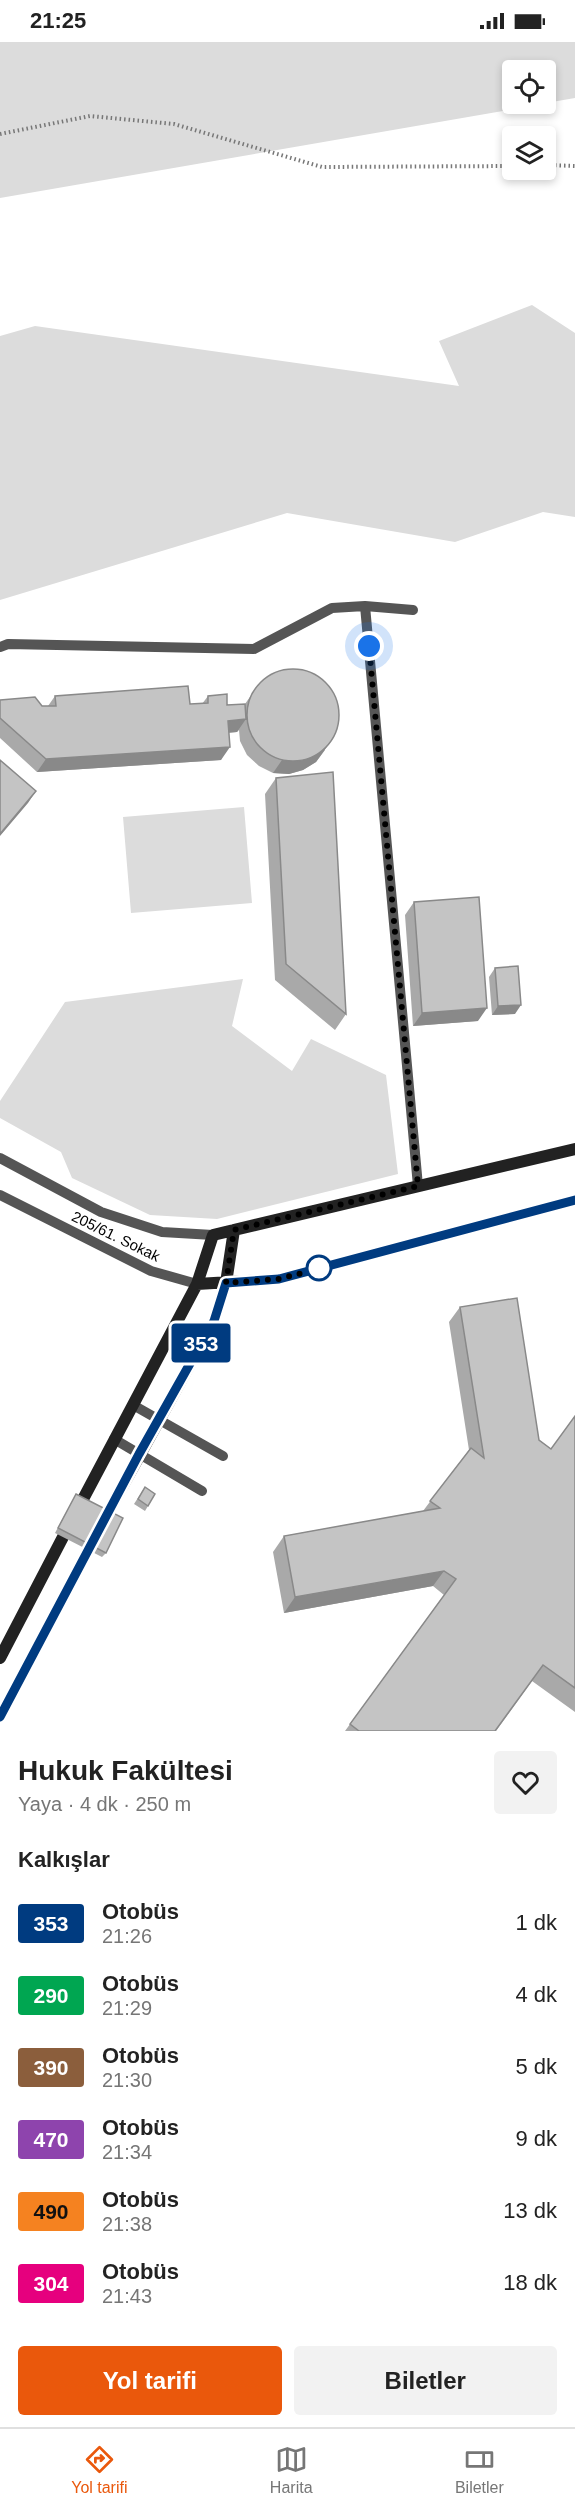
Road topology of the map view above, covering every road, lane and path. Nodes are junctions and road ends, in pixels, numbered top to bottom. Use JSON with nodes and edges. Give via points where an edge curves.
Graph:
{"nodes":[{"id":1,"x":0,"y":134,"type":"edge"},
{"id":2,"x":556,"y":165,"type":"edge"},
{"id":3,"x":502,"y":166,"type":"edge"},
{"id":4,"x":575,"y":166,"type":"edge"},
{"id":5,"x":365,"y":606,"type":"junction"},
{"id":6,"x":413,"y":610,"type":"dead end"},
{"id":7,"x":0,"y":646,"type":"edge"},
{"id":8,"x":575,"y":1149,"type":"edge"},
{"id":9,"x":0,"y":1158,"type":"edge"},
{"id":10,"x":418,"y":1186,"type":"junction"},
{"id":11,"x":0,"y":1195,"type":"edge"},
{"id":12,"x":575,"y":1200,"type":"edge"},
{"id":13,"x":234,"y":1230,"type":"junction"},
{"id":14,"x":213,"y":1235,"type":"junction"},
{"id":15,"x":226,"y":1283,"type":"junction"},
{"id":16,"x":197,"y":1284,"type":"junction"},
{"id":17,"x":133,"y":1405,"type":"junction"},
{"id":18,"x":158,"y":1419,"type":"junction"},
{"id":19,"x":114,"y":1439,"type":"junction"},
{"id":20,"x":139,"y":1454,"type":"junction"},
{"id":21,"x":223,"y":1456,"type":"dead end"},
{"id":22,"x":202,"y":1491,"type":"dead end"},
{"id":23,"x":81,"y":1503,"type":"edge"},
{"id":24,"x":106,"y":1516,"type":"edge"},
{"id":25,"x":63,"y":1537,"type":"edge"},
{"id":26,"x":88,"y":1550,"type":"edge"},
{"id":27,"x":0,"y":1658,"type":"edge"},
{"id":28,"x":0,"y":1717,"type":"edge"}],
"edges":[{"from":1,"to":3,"type":"path","via":[[90,116],[174,124],[322,167]]},
{"from":2,"to":4,"type":"path"},
{"from":5,"to":6,"type":"lane"},
{"from":5,"to":7,"type":"lane","via":[[332,608],[254,649]]},
{"from":5,"to":10,"type":"lane"},
{"from":8,"to":10,"type":"main road","name":"205/61. Sokak"},
{"from":9,"to":14,"type":"lane","name":"205/61. Sokak","via":[[101,1212],[162,1232]]},
{"from":10,"to":13,"type":"main road","name":"205/61. Sokak"},
{"from":11,"to":16,"type":"lane","name":"205/61. Sokak","via":[[151,1271]]},
{"from":12,"to":15,"type":"main road","name":"205/61. Sokak","via":[[279,1279]]},
{"from":13,"to":14,"type":"main road","name":"205/61. Sokak"},
{"from":13,"to":15,"type":"main road"},
{"from":14,"to":16,"type":"main road"},
{"from":15,"to":16,"type":"main road","name":"205/61. Sokak"},
{"from":15,"to":18,"type":"main road","via":[[214,1321]]},
{"from":16,"to":17,"type":"main road"},
{"from":17,"to":18,"type":"lane"},
{"from":17,"to":19,"type":"main road"},
{"from":18,"to":20,"type":"main road"},
{"from":18,"to":21,"type":"lane"},
{"from":19,"to":20,"type":"lane"},
{"from":19,"to":23,"type":"main road"},
{"from":20,"to":22,"type":"lane"},
{"from":20,"to":24,"type":"main road"},
{"from":25,"to":27,"type":"main road"},
{"from":26,"to":28,"type":"main road"}]}
